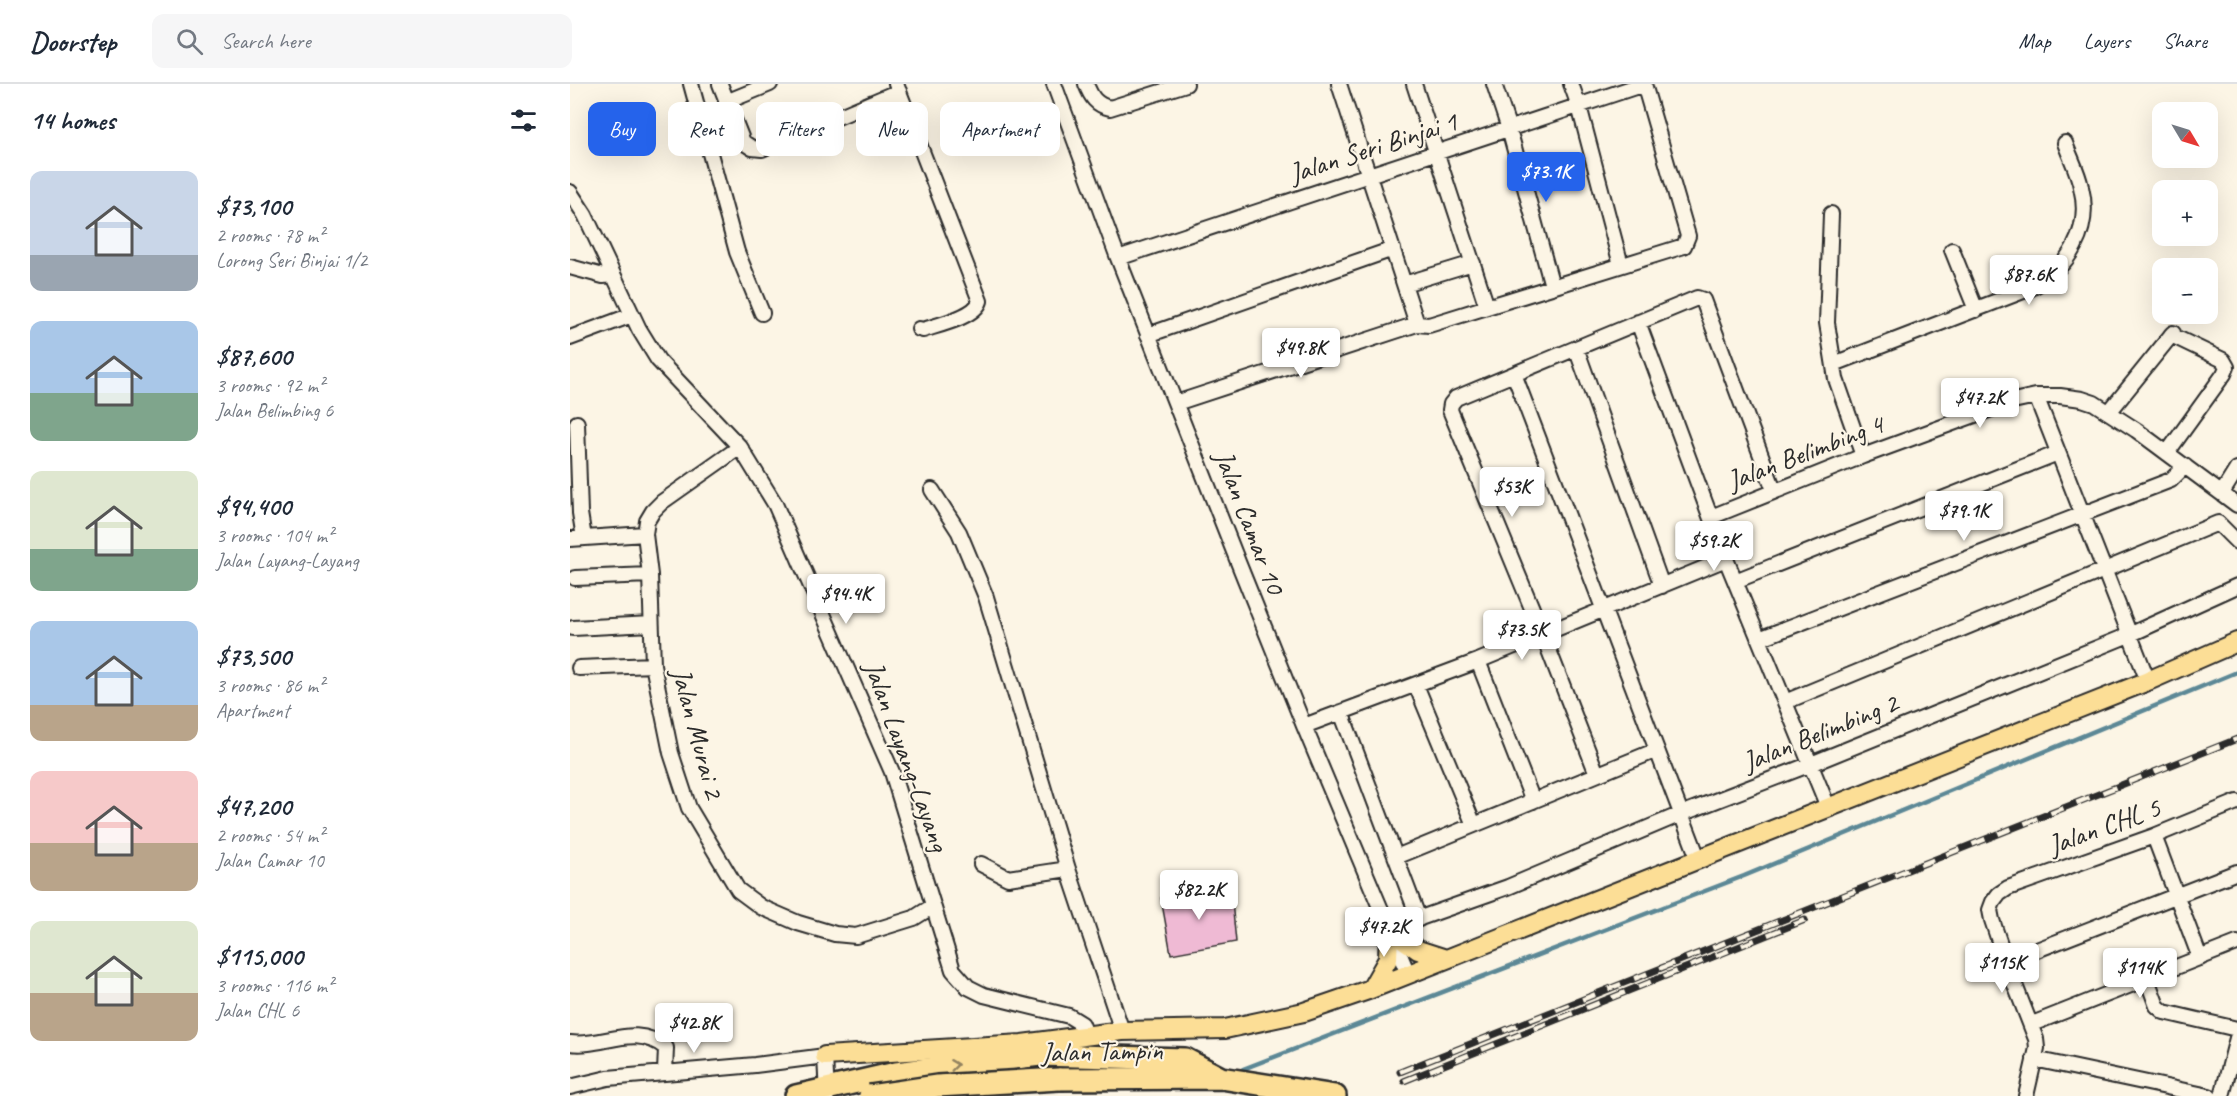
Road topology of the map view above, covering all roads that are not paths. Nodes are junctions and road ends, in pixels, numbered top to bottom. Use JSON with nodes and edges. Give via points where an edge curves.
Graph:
{"nodes":[{"id":1,"x":691,"y":84,"type":"edge"},
{"id":2,"x":720,"y":84,"type":"edge"},
{"id":3,"x":770,"y":84,"type":"edge"},
{"id":4,"x":1054,"y":84,"type":"edge"},
{"id":5,"x":1086,"y":84,"type":"edge"},
{"id":6,"x":1186,"y":84,"type":"edge"},
{"id":7,"x":1339,"y":84,"type":"edge"},
{"id":8,"x":1414,"y":84,"type":"edge"},
{"id":9,"x":1494,"y":84,"type":"edge"},
{"id":10,"x":1571,"y":84,"type":"edge"},
{"id":11,"x":1644,"y":84,"type":"edge"},
{"id":12,"x":898,"y":88,"type":"edge"},
{"id":13,"x":726,"y":102,"type":"joint"},
{"id":14,"x":1579,"y":106,"type":"junction"},
{"id":15,"x":1509,"y":129,"type":"junction"},
{"id":16,"x":744,"y":143,"type":"edge"},
{"id":17,"x":2065,"y":143,"type":"dead end"},
{"id":18,"x":1437,"y":153,"type":"junction"},
{"id":19,"x":1369,"y":175,"type":"junction"},
{"id":20,"x":570,"y":192,"type":"edge"},
{"id":21,"x":1831,"y":214,"type":"dead end"},
{"id":22,"x":1393,"y":249,"type":"junction"},
{"id":23,"x":1952,"y":250,"type":"dead end"},
{"id":24,"x":1118,"y":258,"type":"junction"},
{"id":25,"x":1473,"y":263,"type":"junction"},
{"id":26,"x":1621,"y":265,"type":"junction"},
{"id":27,"x":570,"y":267,"type":"edge"},
{"id":28,"x":613,"y":275,"type":"junction"},
{"id":29,"x":1404,"y":284,"type":"junction"},
{"id":30,"x":1552,"y":286,"type":"junction"},
{"id":31,"x":1487,"y":307,"type":"junction"},
{"id":32,"x":1976,"y":310,"type":"junction"},
{"id":33,"x":762,"y":313,"type":"dead end"},
{"id":34,"x":632,"y":315,"type":"junction"},
{"id":35,"x":1638,"y":322,"type":"junction"},
{"id":36,"x":1417,"y":324,"type":"junction"},
{"id":37,"x":919,"y":329,"type":"dead end"},
{"id":38,"x":1148,"y":335,"type":"junction"},
{"id":39,"x":570,"y":338,"type":"edge"},
{"id":40,"x":1576,"y":348,"type":"junction"},
{"id":41,"x":1834,"y":364,"type":"junction"},
{"id":42,"x":1514,"y":374,"type":"junction"},
{"id":43,"x":2036,"y":396,"type":"junction"},
{"id":44,"x":1176,"y":403,"type":"junction"},
{"id":45,"x":2110,"y":411,"type":"junction"},
{"id":46,"x":577,"y":423,"type":"dead end"},
{"id":47,"x":740,"y":447,"type":"junction"},
{"id":48,"x":2058,"y":453,"type":"junction"},
{"id":49,"x":2167,"y":453,"type":"junction"},
{"id":50,"x":1863,"y":456,"type":"junction"},
{"id":51,"x":2185,"y":466,"type":"junction"},
{"id":52,"x":2237,"y":469,"type":"edge"},
{"id":53,"x":932,"y":490,"type":"dead end"},
{"id":54,"x":1774,"y":490,"type":"junction"},
{"id":55,"x":2222,"y":493,"type":"junction"},
{"id":56,"x":2237,"y":504,"type":"edge"},
{"id":57,"x":2082,"y":513,"type":"junction"},
{"id":58,"x":1711,"y":517,"type":"junction"},
{"id":59,"x":645,"y":534,"type":"junction"},
{"id":60,"x":577,"y":538,"type":"edge"},
{"id":61,"x":2237,"y":542,"type":"edge"},
{"id":62,"x":1726,"y":559,"type":"junction"},
{"id":63,"x":2104,"y":571,"type":"junction"},
{"id":64,"x":650,"y":575,"type":"junction"},
{"id":65,"x":575,"y":578,"type":"dead end"},
{"id":66,"x":1735,"y":581,"type":"junction"},
{"id":67,"x":1662,"y":586,"type":"junction"},
{"id":68,"x":2237,"y":586,"type":"edge"},
{"id":69,"x":1604,"y":611,"type":"junction"},
{"id":70,"x":651,"y":624,"type":"junction"},
{"id":71,"x":573,"y":628,"type":"dead end"},
{"id":72,"x":1543,"y":635,"type":"junction"},
{"id":73,"x":2128,"y":635,"type":"junction"},
{"id":74,"x":1759,"y":639,"type":"junction"},
{"id":75,"x":2237,"y":642,"type":"edge"},
{"id":76,"x":1478,"y":661,"type":"junction"},
{"id":77,"x":653,"y":665,"type":"junction"},
{"id":78,"x":579,"y":668,"type":"dead end"},
{"id":79,"x":2148,"y":681,"type":"junction"},
{"id":80,"x":1416,"y":685,"type":"junction"},
{"id":81,"x":1785,"y":702,"type":"junction"},
{"id":82,"x":1341,"y":712,"type":"junction"},
{"id":83,"x":1304,"y":726,"type":"junction"},
{"id":84,"x":1657,"y":750,"type":"junction"},
{"id":85,"x":1810,"y":764,"type":"junction"},
{"id":86,"x":1597,"y":774,"type":"junction"},
{"id":87,"x":1533,"y":801,"type":"junction"},
{"id":88,"x":2237,"y":802,"type":"edge"},
{"id":89,"x":1828,"y":807,"type":"junction"},
{"id":90,"x":1681,"y":814,"type":"junction"},
{"id":91,"x":1473,"y":825,"type":"junction"},
{"id":92,"x":2154,"y":836,"type":"junction"},
{"id":93,"x":1396,"y":857,"type":"junction"},
{"id":94,"x":1698,"y":858,"type":"junction"},
{"id":95,"x":981,"y":864,"type":"dead end"},
{"id":96,"x":1068,"y":869,"type":"junction"},
{"id":97,"x":2237,"y":872,"type":"edge"},
{"id":98,"x":2176,"y":896,"type":"junction"},
{"id":99,"x":933,"y":906,"type":"junction"},
{"id":100,"x":1419,"y":919,"type":"junction"},
{"id":101,"x":1389,"y":929,"type":"junction"},
{"id":102,"x":2237,"y":943,"type":"edge"},
{"id":103,"x":2200,"y":958,"type":"junction"},
{"id":104,"x":1446,"y":959,"type":"junction"},
{"id":105,"x":2006,"y":962,"type":"junction"},
{"id":106,"x":1408,"y":974,"type":"junction"},
{"id":107,"x":2147,"y":979,"type":"junction"},
{"id":108,"x":1371,"y":989,"type":"junction"},
{"id":109,"x":2032,"y":1024,"type":"junction"},
{"id":110,"x":2237,"y":1029,"type":"edge"},
{"id":111,"x":1122,"y":1031,"type":"junction"},
{"id":112,"x":1086,"y":1035,"type":"junction"},
{"id":113,"x":2237,"y":1038,"type":"edge"},
{"id":114,"x":570,"y":1043,"type":"edge"},
{"id":115,"x":825,"y":1056,"type":"junction"},
{"id":116,"x":2034,"y":1059,"type":"junction"},
{"id":117,"x":665,"y":1072,"type":"junction"},
{"id":118,"x":896,"y":1073,"type":"junction"},
{"id":119,"x":1221,"y":1078,"type":"junction"},
{"id":120,"x":570,"y":1086,"type":"edge"},
{"id":121,"x":827,"y":1093,"type":"edge"},
{"id":122,"x":796,"y":1096,"type":"edge"},
{"id":123,"x":870,"y":1096,"type":"edge"},
{"id":124,"x":878,"y":1096,"type":"edge"},
{"id":125,"x":1335,"y":1096,"type":"edge"},
{"id":126,"x":2026,"y":1096,"type":"edge"},
{"id":127,"x":2209,"y":1096,"type":"edge"},
{"id":128,"x":2222,"y":1096,"type":"edge"}],
"edges":[{"from":1,"to":33,"type":"street","via":[[737,252]]},
{"from":2,"to":13,"type":"street"},
{"from":3,"to":13,"type":"street"},
{"from":4,"to":24,"type":"street","name":"Jalan Camar 10"},
{"from":5,"to":6,"type":"street","via":[[1095,101],[1110,108]]},
{"from":7,"to":19,"type":"street"},
{"from":8,"to":18,"type":"street"},
{"from":9,"to":15,"type":"street"},
{"from":10,"to":14,"type":"street"},
{"from":11,"to":14,"type":"street","name":"Jalan Seri Binjai 1"},
{"from":11,"to":26,"type":"street","via":[[1688,236],[1681,248]]},
{"from":12,"to":16,"type":"street","via":[[762,149]]},
{"from":12,"to":37,"type":"street","via":[[980,301],[969,314]]},
{"from":14,"to":15,"type":"street","name":"Jalan Seri Binjai 1"},
{"from":14,"to":26,"type":"street"},
{"from":15,"to":18,"type":"street","name":"Jalan Seri Binjai 1"},
{"from":15,"to":30,"type":"street"},
{"from":17,"to":32,"type":"street","via":[[2081,187],[2084,214],[2070,255],[2046,280]]},
{"from":18,"to":19,"type":"street","name":"Jalan Seri Binjai 1"},
{"from":18,"to":25,"type":"street"},
{"from":19,"to":22,"type":"street"},
{"from":19,"to":24,"type":"street","name":"Jalan Seri Binjai 1"},
{"from":20,"to":28,"type":"street","name":"Jalan Layang-Layang"},
{"from":21,"to":41,"type":"street","via":[[1827,323]]},
{"from":22,"to":29,"type":"street"},
{"from":22,"to":38,"type":"street"},
{"from":23,"to":32,"type":"street"},
{"from":24,"to":38,"type":"street","name":"Jalan Camar 10"},
{"from":25,"to":29,"type":"street"},
{"from":25,"to":31,"type":"street"},
{"from":26,"to":30,"type":"street"},
{"from":27,"to":28,"type":"street"},
{"from":28,"to":34,"type":"street","name":"Jalan Layang-Layang"},
{"from":29,"to":36,"type":"street"},
{"from":30,"to":31,"type":"street"},
{"from":31,"to":36,"type":"street","via":[[1429,325]]},
{"from":32,"to":41,"type":"street"},
{"from":34,"to":39,"type":"street"},
{"from":34,"to":47,"type":"street","name":"Jalan Layang-Layang","via":[[658,360]]},
{"from":35,"to":40,"type":"street"},
{"from":35,"to":54,"type":"street","via":[[1697,298],[1703,300]]},
{"from":35,"to":58,"type":"street"},
{"from":36,"to":44,"type":"street"},
{"from":38,"to":44,"type":"street","name":"Jalan Camar 10"},
{"from":40,"to":42,"type":"street"},
{"from":40,"to":67,"type":"street"},
{"from":41,"to":50,"type":"street"},
{"from":42,"to":69,"type":"street"},
{"from":42,"to":72,"type":"street","via":[[1456,398],[1450,410]]},
{"from":43,"to":45,"type":"street","name":"Jalan Belimbing 4","via":[[2082,399]]},
{"from":43,"to":48,"type":"street"},
{"from":43,"to":50,"type":"street","name":"Jalan Belimbing 4"},
{"from":44,"to":83,"type":"street","name":"Jalan Camar 10"},
{"from":45,"to":49,"type":"street","name":"Jalan Belimbing 4"},
{"from":45,"to":49,"type":"street","via":[[2172,334],[2223,360],[2227,367],[2224,375]]},
{"from":46,"to":60,"type":"street"},
{"from":47,"to":59,"type":"street","via":[[662,502],[647,521]]},
{"from":47,"to":99,"type":"street","name":"Jalan Layang-Layang","via":[[790,535],[892,772]]},
{"from":48,"to":57,"type":"street"},
{"from":48,"to":66,"type":"street"},
{"from":49,"to":51,"type":"street","name":"Jalan Belimbing 4"},
{"from":50,"to":54,"type":"street","name":"Jalan Belimbing 4"},
{"from":51,"to":55,"type":"street","name":"Jalan Belimbing 4"},
{"from":51,"to":57,"type":"street","via":[[2171,480]]},
{"from":52,"to":55,"type":"street"},
{"from":53,"to":96,"type":"street","via":[[959,532],[986,597]]},
{"from":54,"to":58,"type":"street","name":"Jalan Belimbing 4"},
{"from":55,"to":56,"type":"street","name":"Jalan Belimbing 4"},
{"from":57,"to":63,"type":"street"},
{"from":57,"to":74,"type":"street"},
{"from":58,"to":62,"type":"street"},
{"from":59,"to":60,"type":"street"},
{"from":59,"to":64,"type":"street","name":"Jalan Murai 2"},
{"from":61,"to":63,"type":"street","via":[[2218,523]]},
{"from":62,"to":66,"type":"street"},
{"from":62,"to":67,"type":"street"},
{"from":63,"to":73,"type":"street"},
{"from":63,"to":81,"type":"street"},
{"from":64,"to":65,"type":"street"},
{"from":64,"to":70,"type":"street","name":"Jalan Murai 2"},
{"from":66,"to":74,"type":"street"},
{"from":67,"to":69,"type":"street"},
{"from":68,"to":73,"type":"street","name":"Jalan Belimbing 2"},
{"from":69,"to":72,"type":"street"},
{"from":69,"to":84,"type":"street"},
{"from":70,"to":71,"type":"street"},
{"from":70,"to":77,"type":"street","name":"Jalan Murai 2"},
{"from":72,"to":76,"type":"street"},
{"from":72,"to":86,"type":"street"},
{"from":73,"to":79,"type":"street"},
{"from":73,"to":85,"type":"street","name":"Jalan Belimbing 2"},
{"from":74,"to":81,"type":"street"},
{"from":75,"to":79,"type":"main road"},
{"from":76,"to":80,"type":"street"},
{"from":76,"to":87,"type":"street"},
{"from":77,"to":78,"type":"street"},
{"from":77,"to":99,"type":"street","name":"Jalan Murai 2","via":[[671,753],[689,808],[738,890],[761,907],[798,922],[856,936],[914,918]]},
{"from":79,"to":89,"type":"main road"},
{"from":80,"to":82,"type":"street"},
{"from":80,"to":91,"type":"street"},
{"from":81,"to":85,"type":"street"},
{"from":82,"to":83,"type":"street"},
{"from":82,"to":93,"type":"street"},
{"from":83,"to":101,"type":"street","name":"Jalan Camar 10"},
{"from":84,"to":86,"type":"street"},
{"from":84,"to":90,"type":"street"},
{"from":85,"to":89,"type":"street"},
{"from":85,"to":90,"type":"street","name":"Jalan Belimbing 2"},
{"from":86,"to":87,"type":"street"},
{"from":87,"to":91,"type":"street"},
{"from":88,"to":92,"type":"street","name":"Jalan CHL 5"},
{"from":89,"to":94,"type":"main road"},
{"from":90,"to":94,"type":"street"},
{"from":90,"to":100,"type":"street","name":"Jalan Belimbing 2","via":[[1508,887]]},
{"from":91,"to":93,"type":"street"},
{"from":92,"to":98,"type":"street"},
{"from":92,"to":105,"type":"street","name":"Jalan CHL 5","via":[[1999,894],[1990,910]]},
{"from":93,"to":100,"type":"street"},
{"from":94,"to":104,"type":"main road"},
{"from":95,"to":96,"type":"street","via":[[1008,878]]},
{"from":96,"to":111,"type":"street"},
{"from":97,"to":98,"type":"street"},
{"from":98,"to":103,"type":"street"},
{"from":98,"to":105,"type":"street"},
{"from":99,"to":112,"type":"street","name":"Jalan Layang-Layang","via":[[953,970],[969,987],[984,995],[1069,1016],[1082,1024]]},
{"from":100,"to":101,"type":"street","name":"Jalan Belimbing 2"},
{"from":101,"to":104,"type":"main road","via":[[1418,950]]},
{"from":101,"to":106,"type":"street","name":"Jalan Camar 10"},
{"from":101,"to":108,"type":"main road","via":[[1388,958]]},
{"from":102,"to":103,"type":"street"},
{"from":103,"to":107,"type":"street"},
{"from":104,"to":106,"type":"main road"},
{"from":105,"to":109,"type":"street"},
{"from":106,"to":108,"type":"main road"},
{"from":107,"to":109,"type":"street"},
{"from":107,"to":110,"type":"street","via":[[2157,1006],[2164,1012]]},
{"from":108,"to":111,"type":"main road","via":[[1304,1012],[1225,1029]]},
{"from":109,"to":116,"type":"street","via":[[2036,1039]]},
{"from":111,"to":112,"type":"main road"},
{"from":112,"to":115,"type":"main road","via":[[1022,1044]]},
{"from":113,"to":128,"type":"street"},
{"from":114,"to":117,"type":"street","via":[[626,1036],[655,1039],[666,1048]]},
{"from":115,"to":117,"type":"street"},
{"from":115,"to":121,"type":"street"},
{"from":116,"to":126,"type":"street"},
{"from":116,"to":127,"type":"street"},
{"from":117,"to":120,"type":"street"},
{"from":118,"to":119,"type":"highway","one_way":true,"via":[[1040,1055],[1185,1059]]},
{"from":118,"to":121,"type":"highway"},
{"from":118,"to":124,"type":"highway"},
{"from":119,"to":123,"type":"highway","name":"Jalan Tampin","bridge":true,"via":[[1059,1079],[937,1086]]},
{"from":119,"to":125,"type":"highway","name":"Jalan Tampin"},
{"from":121,"to":122,"type":"highway"}]}
